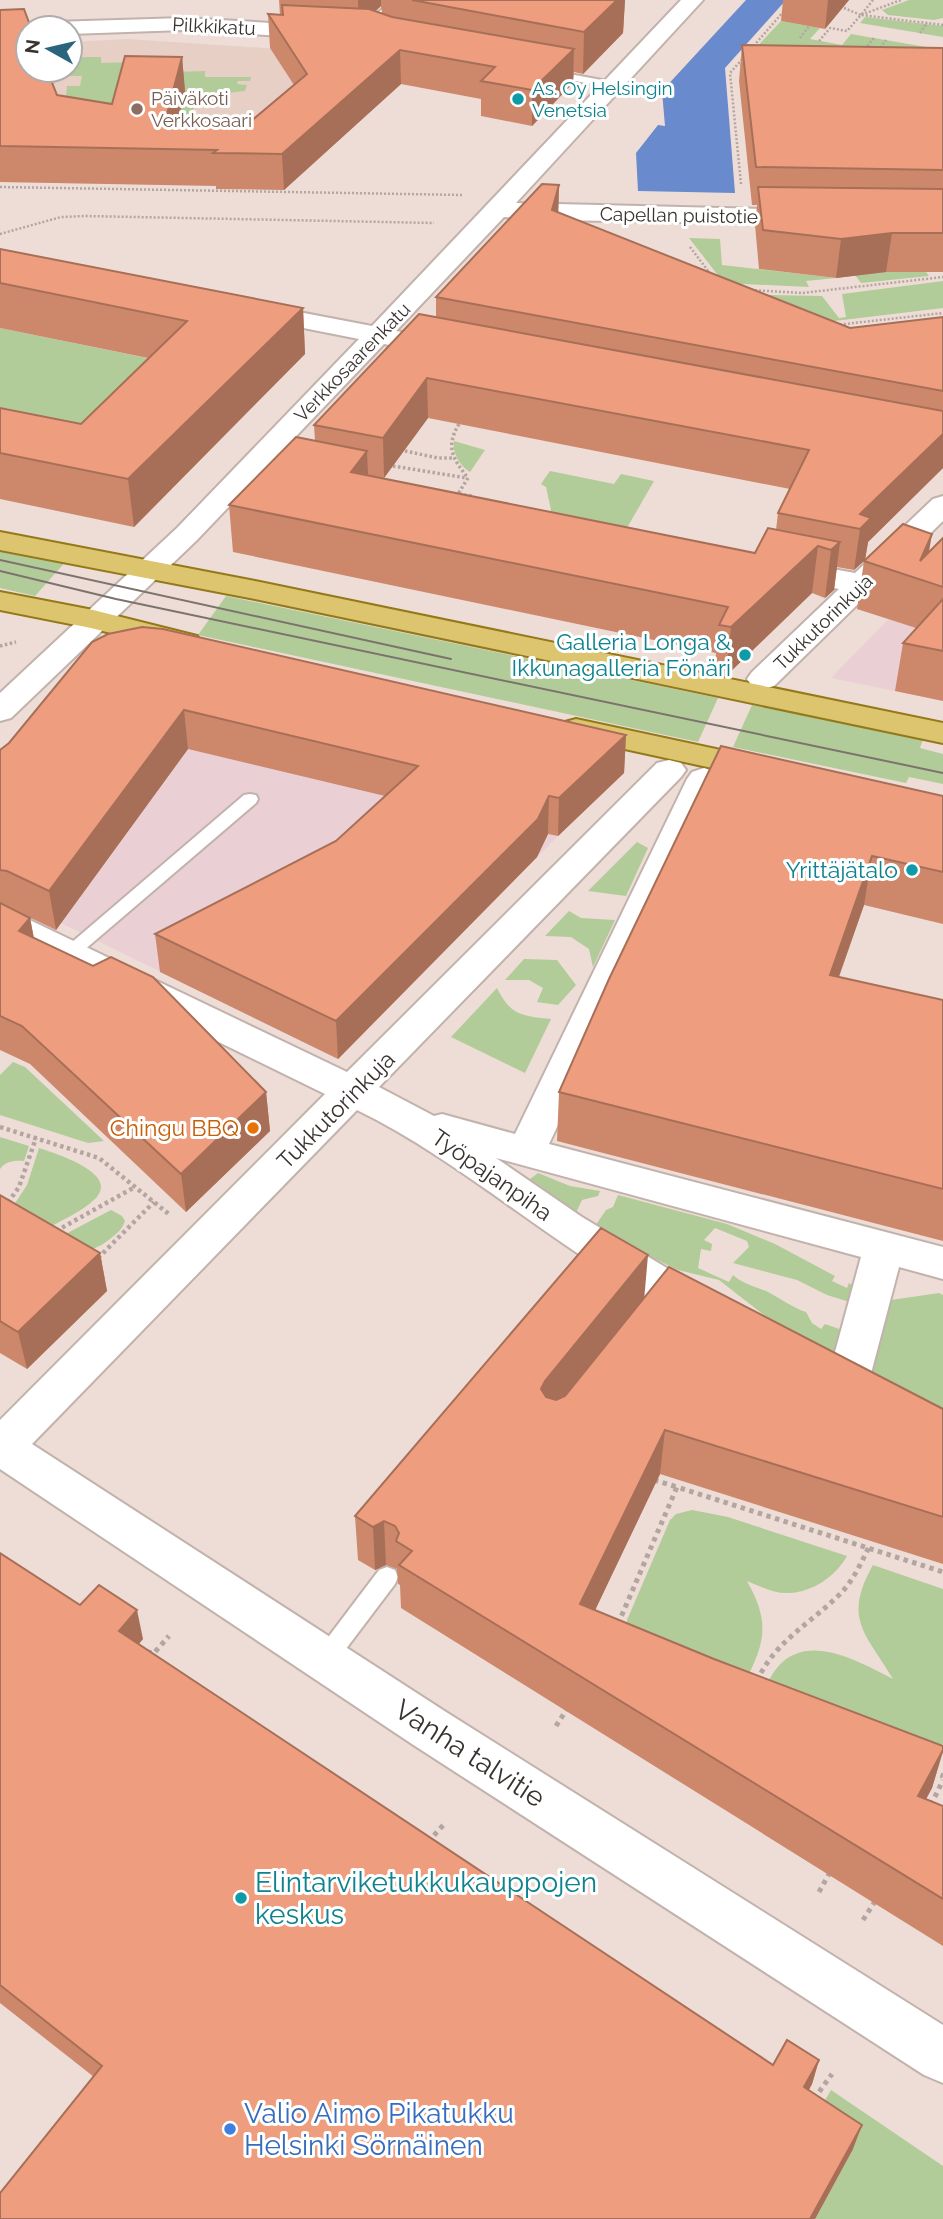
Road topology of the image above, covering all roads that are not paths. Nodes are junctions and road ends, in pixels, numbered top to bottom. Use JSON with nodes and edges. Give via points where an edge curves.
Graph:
{"nodes":[{"id":1,"x":406,"y":0,"type":"edge"},
{"id":2,"x":693,"y":0,"type":"edge"},
{"id":3,"x":84,"y":27,"type":"edge"},
{"id":4,"x":530,"y":70,"type":"edge"},
{"id":5,"x":613,"y":85,"type":"junction"},
{"id":6,"x":498,"y":209,"type":"junction"},
{"id":7,"x":834,"y":217,"type":"edge"},
{"id":8,"x":229,"y":306,"type":"edge"},
{"id":9,"x":379,"y":334,"type":"junction"},
{"id":10,"x":423,"y":343,"type":"edge"},
{"id":11,"x":943,"y":505,"type":"edge"},
{"id":12,"x":0,"y":541,"type":"edge"},
{"id":13,"x":750,"y":563,"type":"edge"},
{"id":14,"x":152,"y":570,"type":"junction"},
{"id":15,"x":863,"y":584,"type":"junction"},
{"id":16,"x":0,"y":601,"type":"edge"},
{"id":17,"x":93,"y":620,"type":"junction"},
{"id":18,"x":210,"y":648,"type":"edge"},
{"id":19,"x":763,"y":679,"type":"dead end"},
{"id":20,"x":0,"y":711,"type":"edge"},
{"id":21,"x":546,"y":722,"type":"edge"},
{"id":22,"x":943,"y":733,"type":"edge"},
{"id":23,"x":795,"y":777,"type":"edge"},
{"id":24,"x":250,"y":799,"type":"dead end"},
{"id":25,"x":0,"y":920,"type":"edge"},
{"id":26,"x":71,"y":953,"type":"junction"},
{"id":27,"x":354,"y":1092,"type":"junction"},
{"id":28,"x":412,"y":1119,"type":"junction"},
{"id":29,"x":526,"y":1152,"type":"junction"},
{"id":30,"x":884,"y":1248,"type":"junction"},
{"id":31,"x":943,"y":1264,"type":"edge"},
{"id":32,"x":728,"y":1323,"type":"edge"},
{"id":33,"x":848,"y":1386,"type":"edge"},
{"id":34,"x":1,"y":1446,"type":"edge"},
{"id":35,"x":387,"y":1577,"type":"dead end"},
{"id":36,"x":325,"y":1659,"type":"junction"},
{"id":37,"x":943,"y":2056,"type":"edge"}],
"edges":[{"from":1,"to":3,"type":"street","name":"Pilkkikatu","via":[[372,39],[184,24]]},
{"from":2,"to":5,"type":"street","name":"Verkkosaarenkatu"},
{"from":4,"to":5,"type":"lane"},
{"from":5,"to":6,"type":"street","name":"Verkkosaarenkatu"},
{"from":6,"to":7,"type":"street","name":"Capellan puistotie"},
{"from":6,"to":9,"type":"street","name":"Verkkosaarenkatu"},
{"from":8,"to":9,"type":"street"},
{"from":9,"to":10,"type":"street"},
{"from":9,"to":14,"type":"street","name":"Verkkosaarenkatu"},
{"from":11,"to":15,"type":"street","name":"Tukkutorinkuja"},
{"from":12,"to":14,"type":"main road"},
{"from":13,"to":15,"type":"street"},
{"from":14,"to":17,"type":"street","name":"Verkkosaarenkatu"},
{"from":14,"to":22,"type":"main road"},
{"from":15,"to":19,"type":"street","name":"Tukkutorinkuja"},
{"from":16,"to":17,"type":"main road"},
{"from":17,"to":18,"type":"main road"},
{"from":17,"to":20,"type":"street","name":"Verkkosaarenkatu"},
{"from":21,"to":23,"type":"main road"},
{"from":24,"to":26,"type":"lane"},
{"from":25,"to":26,"type":"street"},
{"from":26,"to":27,"type":"street"},
{"from":27,"to":28,"type":"street"},
{"from":27,"to":29,"type":"street","name":"Tukkutorinkuja","via":[[687,775]]},
{"from":27,"to":34,"type":"street","name":"Tukkutorinkuja"},
{"from":28,"to":29,"type":"street","name":"Työpajanpiha"},
{"from":28,"to":32,"type":"street","name":"Työpajanpiha","via":[[662,1298]]},
{"from":29,"to":30,"type":"street","name":"Työpajanpiha"},
{"from":30,"to":31,"type":"street","name":"Työpajanpiha"},
{"from":30,"to":33,"type":"street"},
{"from":34,"to":36,"type":"street","name":"Vanha talvitie"},
{"from":35,"to":36,"type":"lane"},
{"from":36,"to":37,"type":"street","name":"Vanha talvitie"}]}
